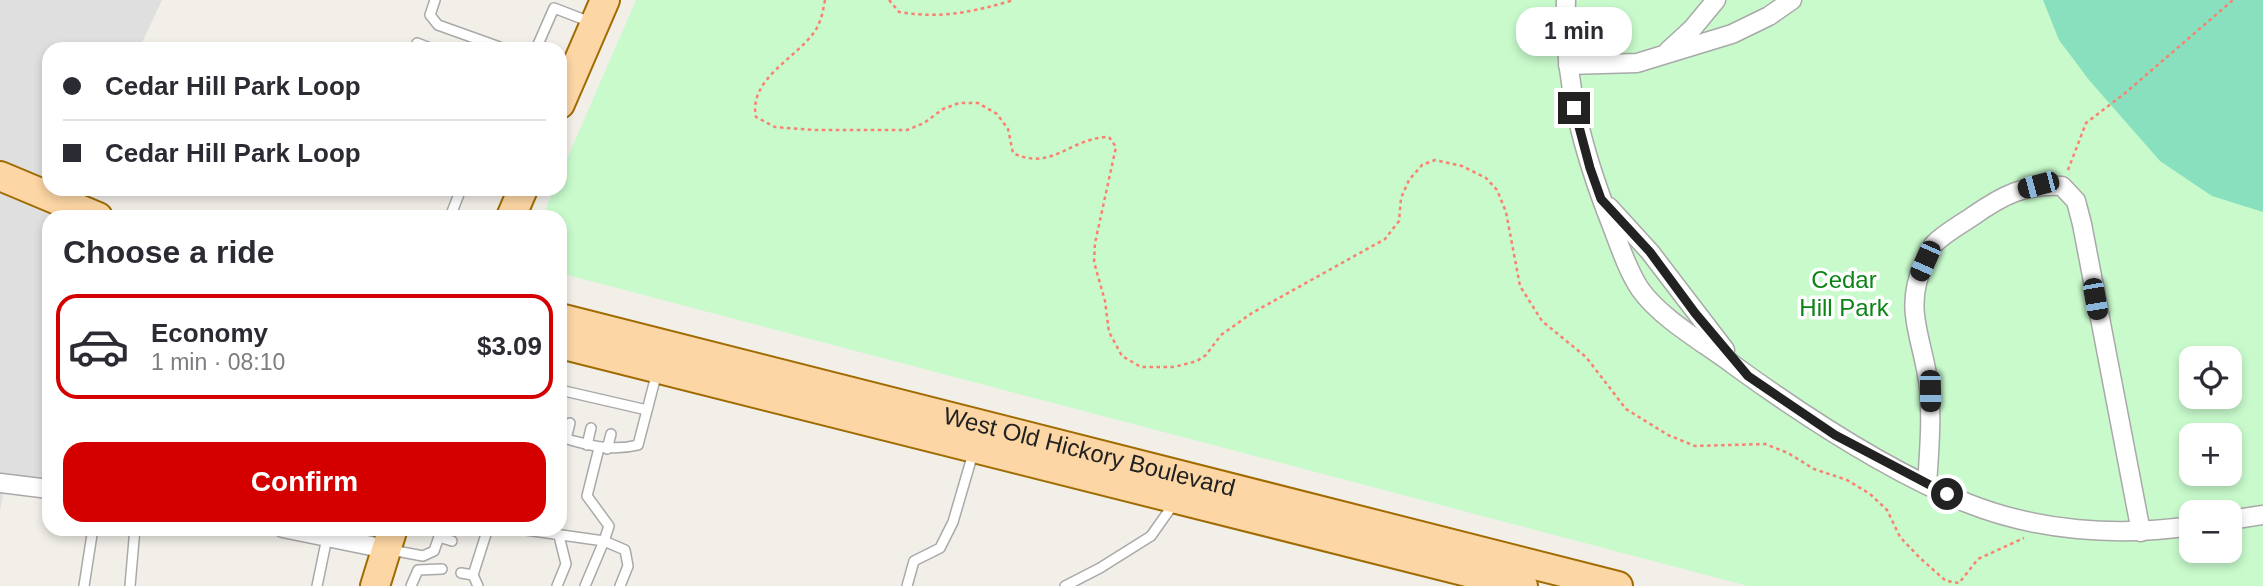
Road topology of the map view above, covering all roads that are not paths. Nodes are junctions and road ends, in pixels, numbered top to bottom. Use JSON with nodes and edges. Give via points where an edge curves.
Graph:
{"nodes":[{"id":1,"x":435,"y":0,"type":"edge"},
{"id":2,"x":1566,"y":0,"type":"edge"},
{"id":3,"x":1716,"y":0,"type":"edge"},
{"id":4,"x":1792,"y":0,"type":"edge"},
{"id":5,"x":600,"y":12,"type":"edge"},
{"id":6,"x":485,"y":42,"type":"edge"},
{"id":7,"x":539,"y":42,"type":"edge"},
{"id":8,"x":1664,"y":55,"type":"junction"},
{"id":9,"x":1567,"y":65,"type":"junction"},
{"id":10,"x":567,"y":83,"type":"edge"},
{"id":11,"x":0,"y":176,"type":"edge"},
{"id":12,"x":42,"y":195,"type":"edge"},
{"id":13,"x":45,"y":196,"type":"edge"},
{"id":14,"x":1601,"y":199,"type":"junction"},
{"id":15,"x":65,"y":205,"type":"junction"},
{"id":16,"x":79,"y":210,"type":"edge"},
{"id":17,"x":85,"y":210,"type":"edge"},
{"id":18,"x":567,"y":313,"type":"edge"},
{"id":19,"x":567,"y":321,"type":"edge"},
{"id":20,"x":567,"y":345,"type":"edge"},
{"id":21,"x":655,"y":355,"type":"junction"},
{"id":22,"x":1748,"y":376,"type":"junction"},
{"id":23,"x":567,"y":394,"type":"edge"},
{"id":24,"x":647,"y":410,"type":"junction"},
{"id":25,"x":570,"y":423,"type":"dead end"},
{"id":26,"x":591,"y":428,"type":"dead end"},
{"id":27,"x":567,"y":429,"type":"edge"},
{"id":28,"x":611,"y":434,"type":"dead end"},
{"id":29,"x":567,"y":439,"type":"edge"},
{"id":30,"x":587,"y":444,"type":"junction"},
{"id":31,"x":603,"y":449,"type":"junction"},
{"id":32,"x":975,"y":449,"type":"junction"},
{"id":33,"x":0,"y":483,"type":"edge"},
{"id":34,"x":1927,"y":485,"type":"junction"},
{"id":35,"x":42,"y":488,"type":"edge"},
{"id":36,"x":1182,"y":488,"type":"junction"},
{"id":37,"x":2263,"y":515,"type":"edge"},
{"id":38,"x":2242,"y":518,"type":"edge"},
{"id":39,"x":2179,"y":527,"type":"edge"},
{"id":40,"x":2141,"y":532,"type":"junction"},
{"id":41,"x":92,"y":536,"type":"edge"},
{"id":42,"x":134,"y":536,"type":"edge"},
{"id":43,"x":327,"y":536,"type":"edge"},
{"id":44,"x":358,"y":536,"type":"edge"},
{"id":45,"x":440,"y":536,"type":"edge"},
{"id":46,"x":445,"y":536,"type":"edge"},
{"id":47,"x":485,"y":536,"type":"edge"},
{"id":48,"x":559,"y":536,"type":"joint"},
{"id":49,"x":389,"y":539,"type":"edge"},
{"id":50,"x":452,"y":541,"type":"dead end"},
{"id":51,"x":604,"y":541,"type":"junction"},
{"id":52,"x":469,"y":547,"type":"dead end"},
{"id":53,"x":481,"y":550,"type":"junction"},
{"id":54,"x":442,"y":569,"type":"dead end"},
{"id":55,"x":461,"y":573,"type":"dead end"},
{"id":56,"x":473,"y":575,"type":"junction"},
{"id":57,"x":83,"y":586,"type":"edge"},
{"id":58,"x":130,"y":586,"type":"edge"},
{"id":59,"x":317,"y":586,"type":"edge"},
{"id":60,"x":375,"y":586,"type":"edge"},
{"id":61,"x":411,"y":586,"type":"edge"},
{"id":62,"x":478,"y":586,"type":"edge"},
{"id":63,"x":557,"y":586,"type":"edge"},
{"id":64,"x":585,"y":586,"type":"edge"},
{"id":65,"x":620,"y":586,"type":"edge"},
{"id":66,"x":907,"y":586,"type":"edge"},
{"id":67,"x":1065,"y":586,"type":"edge"},
{"id":68,"x":1523,"y":586,"type":"edge"},
{"id":69,"x":1618,"y":586,"type":"edge"}],
"edges":[{"from":1,"to":6,"type":"lane","via":[[430,15],[438,25]]},
{"from":2,"to":9,"type":"street"},
{"from":3,"to":8,"type":"street"},
{"from":4,"to":8,"type":"street","via":[[1732,34]]},
{"from":5,"to":7,"type":"lane","via":[[554,8]]},
{"from":5,"to":10,"type":"main road"},
{"from":8,"to":9,"type":"street","via":[[1637,63]]},
{"from":9,"to":14,"type":"street","via":[[1583,145]]},
{"from":11,"to":12,"type":"main road"},
{"from":13,"to":15,"type":"main road"},
{"from":14,"to":22,"type":"street","via":[[1650,252]]},
{"from":14,"to":22,"type":"street","via":[[1640,289],[1667,316]]},
{"from":15,"to":16,"type":"main road"},
{"from":15,"to":17,"type":"main road"},
{"from":18,"to":21,"type":"main road","via":[[641,331]]},
{"from":19,"to":21,"type":"main road","name":"West Old Hickory Boulevard"},
{"from":20,"to":21,"type":"main road","name":"West Old Hickory Boulevard"},
{"from":21,"to":24,"type":"lane"},
{"from":21,"to":32,"type":"main road","name":"West Old Hickory Boulevard"},
{"from":21,"to":36,"type":"main road","name":"West Old Hickory Boulevard"},
{"from":22,"to":34,"type":"street","via":[[1835,435]]},
{"from":23,"to":24,"type":"lane","via":[[617,408]]},
{"from":24,"to":31,"type":"lane","via":[[638,445]]},
{"from":25,"to":27,"type":"lane"},
{"from":26,"to":30,"type":"lane"},
{"from":28,"to":31,"type":"lane"},
{"from":29,"to":30,"type":"lane"},
{"from":30,"to":31,"type":"lane"},
{"from":31,"to":51,"type":"lane","via":[[587,496],[609,526]]},
{"from":32,"to":36,"type":"main road","name":"West Old Hickory Boulevard"},
{"from":32,"to":66,"type":"lane","via":[[953,522],[940,548],[914,561]]},
{"from":33,"to":35,"type":"street"},
{"from":34,"to":40,"type":"street","via":[[1996,513],[2086,530]]},
{"from":34,"to":40,"type":"street","via":[[1930,391],[1913,312],[1918,276],[1931,246],[1983,208],[2018,190],[2062,186],[2076,201],[2082,224]]},
{"from":36,"to":67,"type":"lane","via":[[1151,536]]},
{"from":36,"to":68,"type":"main road","name":"West Old Hickory Boulevard","via":[[1455,573]]},
{"from":36,"to":69,"type":"main road","name":"West Old Hickory Boulevard"},
{"from":37,"to":38,"type":"street"},
{"from":39,"to":40,"type":"street"},
{"from":41,"to":57,"type":"lane"},
{"from":42,"to":58,"type":"lane"},
{"from":43,"to":59,"type":"lane"},
{"from":44,"to":49,"type":"street"},
{"from":45,"to":49,"type":"lane","via":[[434,551],[423,556]]},
{"from":46,"to":50,"type":"lane"},
{"from":47,"to":53,"type":"lane"},
{"from":48,"to":51,"type":"lane"},
{"from":48,"to":63,"type":"lane","via":[[566,564]]},
{"from":49,"to":60,"type":"main road"},
{"from":51,"to":64,"type":"lane"},
{"from":51,"to":65,"type":"lane","via":[[625,550],[628,566]]},
{"from":52,"to":53,"type":"lane"},
{"from":53,"to":56,"type":"lane"},
{"from":54,"to":61,"type":"lane","via":[[418,570]]},
{"from":55,"to":56,"type":"lane"},
{"from":56,"to":62,"type":"lane"}]}
